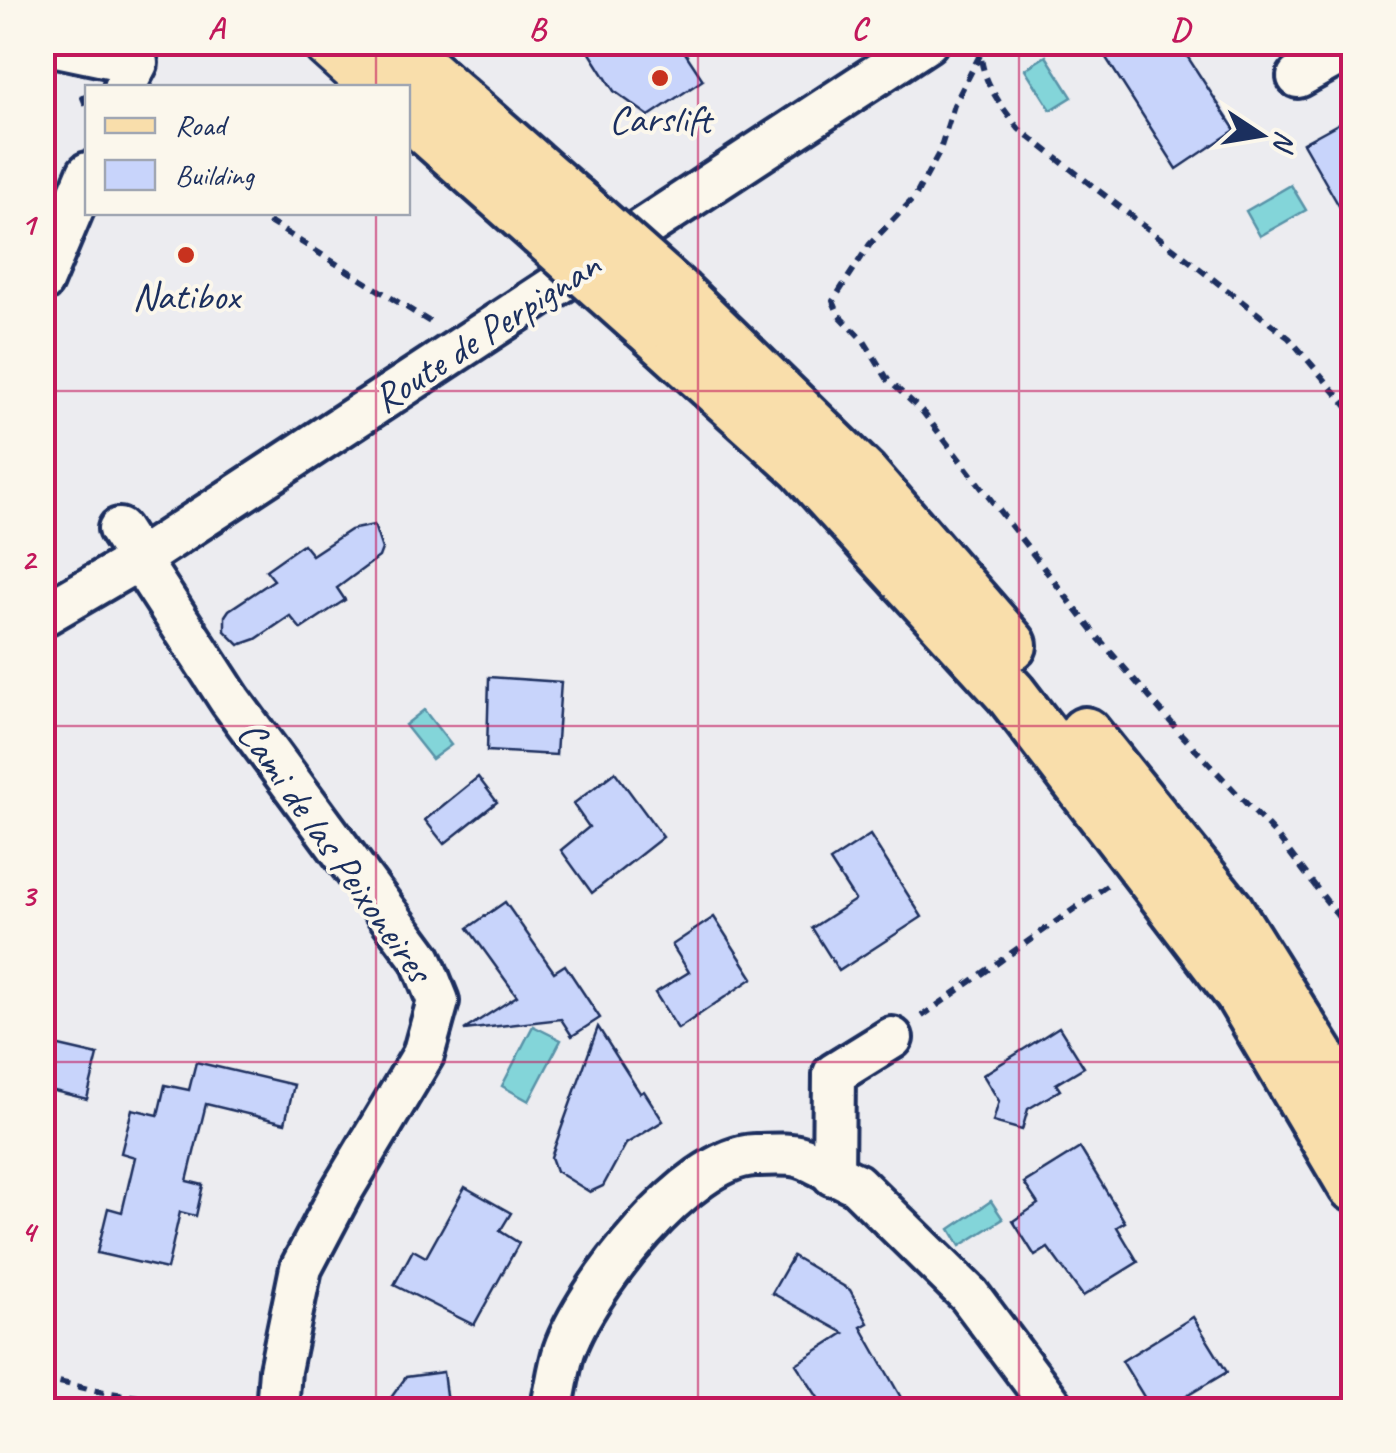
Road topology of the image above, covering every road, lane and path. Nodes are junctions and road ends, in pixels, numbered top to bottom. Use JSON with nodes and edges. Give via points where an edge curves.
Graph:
{"nodes":[{"id":1,"x":328,"y":42,"type":"edge"},
{"id":2,"x":392,"y":42,"type":"edge"},
{"id":3,"x":927,"y":42,"type":"edge"},
{"id":4,"x":981,"y":42,"type":"edge"},
{"id":5,"x":42,"y":43,"type":"edge"},
{"id":6,"x":1354,"y":46,"type":"edge"},
{"id":7,"x":980,"y":55,"type":"junction"},
{"id":8,"x":1298,"y":77,"type":"dead end"},
{"id":9,"x":126,"y":85,"type":"edge"},
{"id":10,"x":375,"y":85,"type":"edge"},
{"id":11,"x":410,"y":114,"type":"edge"},
{"id":12,"x":85,"y":180,"type":"edge"},
{"id":13,"x":257,"y":215,"type":"edge"},
{"id":14,"x":557,"y":216,"type":"junction"},
{"id":15,"x":42,"y":282,"type":"edge"},
{"id":16,"x":662,"y":310,"type":"junction"},
{"id":17,"x":442,"y":329,"type":"dead end"},
{"id":18,"x":1354,"y":414,"type":"edge"},
{"id":19,"x":129,"y":544,"type":"junction"},
{"id":20,"x":42,"y":616,"type":"edge"},
{"id":21,"x":1142,"y":862,"type":"junction"},
{"id":22,"x":1354,"y":937,"type":"edge"},
{"id":23,"x":892,"y":1038,"type":"joint"},
{"id":24,"x":1354,"y":1112,"type":"edge"},
{"id":25,"x":833,"y":1175,"type":"junction"},
{"id":26,"x":1354,"y":1186,"type":"edge"},
{"id":27,"x":42,"y":1378,"type":"edge"},
{"id":28,"x":228,"y":1410,"type":"edge"},
{"id":29,"x":276,"y":1410,"type":"edge"},
{"id":30,"x":551,"y":1410,"type":"edge"},
{"id":31,"x":1055,"y":1410,"type":"edge"}],
"edges":[{"from":1,"to":10,"type":"main road"},
{"from":2,"to":14,"type":"main road"},
{"from":3,"to":19,"type":"street","name":"Route de Perpignan"},
{"from":4,"to":7,"type":"path"},
{"from":5,"to":9,"type":"street","via":[[137,62]]},
{"from":6,"to":8,"type":"street"},
{"from":7,"to":18,"type":"path","via":[[995,99],[1019,128],[1290,338]]},
{"from":7,"to":22,"type":"path","via":[[915,197],[870,244],[833,301],[839,316],[888,380],[922,411],[1094,634],[1277,836]]},
{"from":11,"to":14,"type":"main road"},
{"from":12,"to":15,"type":"street"},
{"from":13,"to":17,"type":"path"},
{"from":14,"to":16,"type":"main road","bridge":true},
{"from":16,"to":21,"type":"main road","via":[[1011,694]]},
{"from":16,"to":24,"type":"main road","via":[[863,475],[1042,680],[1229,912]]},
{"from":19,"to":20,"type":"street","name":"Route de Perpignan"},
{"from":19,"to":29,"type":"street","name":"Cami de las Peixoneires","via":[[230,700],[420,958],[438,1001],[423,1056],[301,1268]]},
{"from":21,"to":23,"type":"path"},
{"from":21,"to":26,"type":"main road","via":[[1240,993]]},
{"from":23,"to":25,"type":"street","via":[[834,1074]]},
{"from":25,"to":30,"type":"street","via":[[801,1157],[750,1155],[695,1178],[597,1288],[565,1349]]},
{"from":25,"to":31,"type":"street","via":[[856,1184],[970,1295]]},
{"from":27,"to":28,"type":"path"}]}
